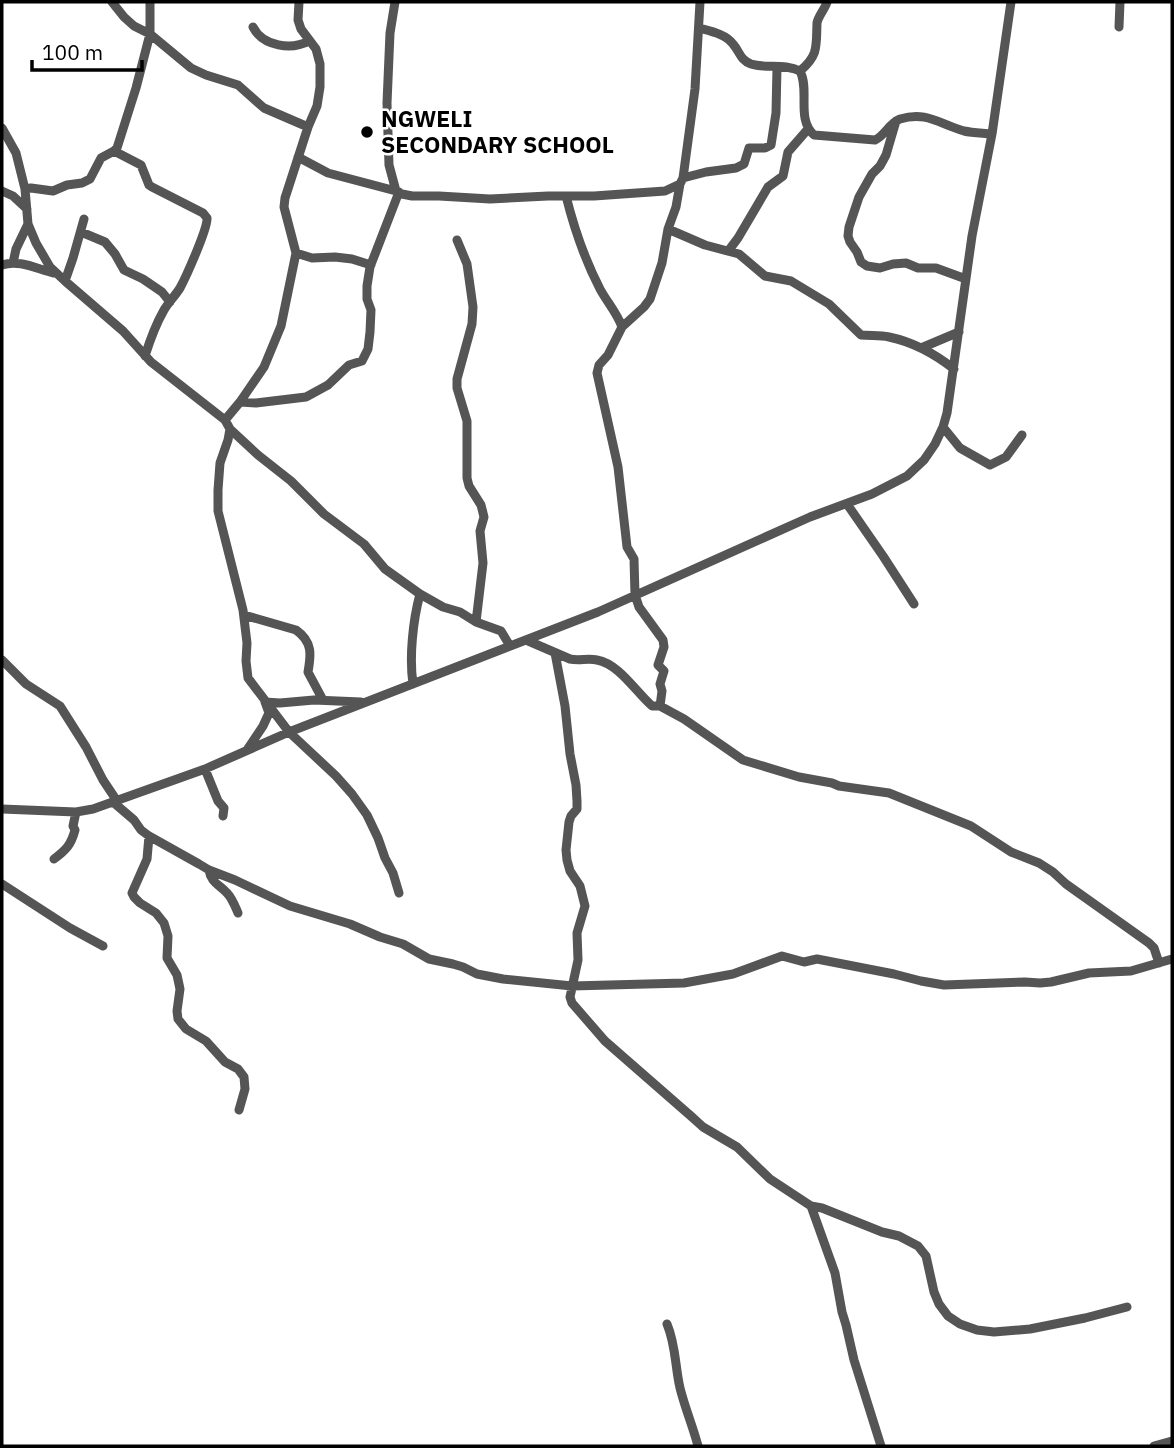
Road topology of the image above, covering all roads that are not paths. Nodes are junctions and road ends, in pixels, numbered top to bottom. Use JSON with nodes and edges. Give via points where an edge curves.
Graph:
{"nodes":[{"id":1,"x":112,"y":2,"type":"edge"},
{"id":2,"x":150,"y":2,"type":"edge"},
{"id":3,"x":299,"y":2,"type":"edge"},
{"id":4,"x":395,"y":2,"type":"edge"},
{"id":5,"x":700,"y":2,"type":"edge"},
{"id":6,"x":827,"y":2,"type":"edge"},
{"id":7,"x":1011,"y":2,"type":"edge"},
{"id":8,"x":1120,"y":2,"type":"edge"},
{"id":9,"x":254,"y":27,"type":"dead end"},
{"id":10,"x":699,"y":27,"type":"junction"},
{"id":11,"x":1119,"y":27,"type":"dead end"},
{"id":12,"x":150,"y":34,"type":"junction"},
{"id":13,"x":309,"y":41,"type":"junction"},
{"id":14,"x":777,"y":67,"type":"junction"},
{"id":15,"x":800,"y":71,"type":"junction"},
{"id":16,"x":896,"y":121,"type":"junction"},
{"id":17,"x":308,"y":127,"type":"junction"},
{"id":18,"x":2,"y":128,"type":"edge"},
{"id":19,"x":808,"y":129,"type":"junction"},
{"id":20,"x":992,"y":134,"type":"junction"},
{"id":21,"x":114,"y":151,"type":"junction"},
{"id":22,"x":298,"y":157,"type":"junction"},
{"id":23,"x":681,"y":181,"type":"junction"},
{"id":24,"x":25,"y":189,"type":"junction"},
{"id":25,"x":2,"y":191,"type":"edge"},
{"id":26,"x":397,"y":192,"type":"junction"},
{"id":27,"x":566,"y":196,"type":"junction"},
{"id":28,"x":27,"y":209,"type":"junction"},
{"id":29,"x":85,"y":219,"type":"dead end"},
{"id":30,"x":28,"y":224,"type":"junction"},
{"id":31,"x":668,"y":229,"type":"junction"},
{"id":32,"x":81,"y":232,"type":"junction"},
{"id":33,"x":457,"y":240,"type":"dead end"},
{"id":34,"x":729,"y":250,"type":"junction"},
{"id":35,"x":296,"y":254,"type":"junction"},
{"id":36,"x":13,"y":263,"type":"junction"},
{"id":37,"x":2,"y":265,"type":"edge"},
{"id":38,"x":371,"y":265,"type":"junction"},
{"id":39,"x":56,"y":274,"type":"junction"},
{"id":40,"x":966,"y":279,"type":"junction"},
{"id":41,"x":65,"y":281,"type":"junction"},
{"id":42,"x":170,"y":302,"type":"junction"},
{"id":43,"x":622,"y":327,"type":"junction"},
{"id":44,"x":959,"y":332,"type":"junction"},
{"id":45,"x":921,"y":348,"type":"junction"},
{"id":46,"x":145,"y":356,"type":"junction"},
{"id":47,"x":954,"y":369,"type":"junction"},
{"id":48,"x":240,"y":402,"type":"junction"},
{"id":49,"x":225,"y":420,"type":"junction"},
{"id":50,"x":943,"y":427,"type":"junction"},
{"id":51,"x":230,"y":429,"type":"junction"},
{"id":52,"x":1022,"y":435,"type":"dead end"},
{"id":53,"x":847,"y":504,"type":"junction"},
{"id":54,"x":420,"y":594,"type":"junction"},
{"id":55,"x":635,"y":595,"type":"junction"},
{"id":56,"x":914,"y":604,"type":"dead end"},
{"id":57,"x":244,"y":615,"type":"junction"},
{"id":58,"x":476,"y":622,"type":"junction"},
{"id":59,"x":526,"y":640,"type":"junction"},
{"id":60,"x":510,"y":646,"type":"junction"},
{"id":61,"x":555,"y":653,"type":"junction"},
{"id":62,"x":3,"y":666,"type":"edge"},
{"id":63,"x":413,"y":684,"type":"junction"},
{"id":64,"x":323,"y":700,"type":"junction"},
{"id":65,"x":265,"y":702,"type":"junction"},
{"id":66,"x":366,"y":703,"type":"junction"},
{"id":67,"x":660,"y":706,"type":"junction"},
{"id":68,"x":289,"y":732,"type":"junction"},
{"id":69,"x":247,"y":750,"type":"junction"},
{"id":70,"x":205,"y":769,"type":"junction"},
{"id":71,"x":115,"y":801,"type":"junction"},
{"id":72,"x":2,"y":809,"type":"edge"},
{"id":73,"x":76,"y":812,"type":"junction"},
{"id":74,"x":223,"y":816,"type":"dead end"},
{"id":75,"x":149,"y":836,"type":"junction"},
{"id":76,"x":54,"y":859,"type":"dead end"},
{"id":77,"x":209,"y":870,"type":"junction"},
{"id":78,"x":2,"y":884,"type":"edge"},
{"id":79,"x":398,"y":893,"type":"dead end"},
{"id":80,"x":238,"y":913,"type":"dead end"},
{"id":81,"x":103,"y":946,"type":"dead end"},
{"id":82,"x":1172,"y":959,"type":"edge"},
{"id":83,"x":1159,"y":963,"type":"junction"},
{"id":84,"x":572,"y":986,"type":"junction"},
{"id":85,"x":239,"y":1110,"type":"dead end"},
{"id":86,"x":811,"y":1206,"type":"junction"},
{"id":87,"x":1128,"y":1307,"type":"dead end"},
{"id":88,"x":667,"y":1324,"type":"dead end"},
{"id":89,"x":1172,"y":1441,"type":"edge"},
{"id":90,"x":698,"y":1446,"type":"edge"},
{"id":91,"x":881,"y":1446,"type":"edge"},
{"id":92,"x":1154,"y":1446,"type":"edge"}],
"edges":[{"from":1,"to":12,"type":"street","via":[[134,26]]},
{"from":2,"to":12,"type":"street"},
{"from":3,"to":13,"type":"street","via":[[298,20]]},
{"from":4,"to":26,"type":"street","via":[[387,103],[389,165]]},
{"from":5,"to":10,"type":"street"},
{"from":6,"to":15,"type":"street","via":[[817,22],[817,49]]},
{"from":7,"to":20,"type":"street"},
{"from":8,"to":11,"type":"street"},
{"from":9,"to":13,"type":"street","via":[[260,37],[283,46]]},
{"from":10,"to":14,"type":"street","via":[[728,38],[746,62]]},
{"from":10,"to":23,"type":"street","via":[[694,109]]},
{"from":12,"to":17,"type":"street","via":[[191,68],[238,85],[264,108]]},
{"from":12,"to":21,"type":"street"},
{"from":13,"to":17,"type":"street","via":[[320,64],[320,87]]},
{"from":14,"to":15,"type":"street"},
{"from":14,"to":23,"type":"street","via":[[771,145],[749,148],[744,164],[736,168]]},
{"from":15,"to":19,"type":"street"},
{"from":16,"to":19,"type":"street","via":[[875,141],[814,135]]},
{"from":16,"to":20,"type":"street","via":[[925,116],[963,131]]},
{"from":16,"to":40,"type":"street","via":[[886,155],[859,197],[849,227],[850,242],[861,262],[874,268],[906,263]]},
{"from":17,"to":22,"type":"street"},
{"from":18,"to":24,"type":"street","via":[[16,153]]},
{"from":19,"to":34,"type":"street","via":[[788,152],[783,176],[768,187]]},
{"from":20,"to":40,"type":"street"},
{"from":21,"to":24,"type":"street","via":[[101,158],[90,179],[82,183],[53,191]]},
{"from":21,"to":42,"type":"street","via":[[141,165],[149,185],[207,218],[206,229]]},
{"from":22,"to":26,"type":"street","via":[[328,173]]},
{"from":22,"to":35,"type":"street","via":[[284,207]]},
{"from":23,"to":27,"type":"street","via":[[651,193]]},
{"from":23,"to":31,"type":"street"},
{"from":24,"to":28,"type":"street"},
{"from":25,"to":28,"type":"street"},
{"from":26,"to":27,"type":"street","via":[[490,199]]},
{"from":26,"to":38,"type":"street"},
{"from":27,"to":43,"type":"street","via":[[589,265]]},
{"from":28,"to":30,"type":"street"},
{"from":29,"to":32,"type":"street"},
{"from":30,"to":36,"type":"street"},
{"from":30,"to":39,"type":"street"},
{"from":31,"to":34,"type":"street"},
{"from":31,"to":43,"type":"street","via":[[650,299]]},
{"from":32,"to":41,"type":"street"},
{"from":32,"to":42,"type":"street","via":[[105,242],[124,270],[162,292]]},
{"from":33,"to":58,"type":"street","via":[[467,264],[473,315],[457,388],[467,421],[467,478],[484,517]]},
{"from":34,"to":45,"type":"street","via":[[765,276],[791,281],[829,304],[861,335],[886,336]]},
{"from":35,"to":38,"type":"street"},
{"from":35,"to":48,"type":"street","via":[[281,326],[264,367]]},
{"from":36,"to":37,"type":"street"},
{"from":36,"to":39,"type":"street"},
{"from":38,"to":48,"type":"street","via":[[367,286],[370,332],[362,361],[349,365],[306,397]]},
{"from":39,"to":41,"type":"street"},
{"from":40,"to":44,"type":"street"},
{"from":41,"to":46,"type":"street"},
{"from":42,"to":46,"type":"street"},
{"from":43,"to":55,"type":"street","via":[[597,373],[618,467],[627,547],[634,559]]},
{"from":44,"to":45,"type":"street"},
{"from":44,"to":47,"type":"street"},
{"from":45,"to":47,"type":"street"},
{"from":46,"to":49,"type":"street"},
{"from":47,"to":50,"type":"street"},
{"from":48,"to":49,"type":"street"},
{"from":49,"to":51,"type":"street"},
{"from":50,"to":52,"type":"street","via":[[960,448],[990,465],[1006,457]]},
{"from":50,"to":53,"type":"street","via":[[935,444],[907,476]]},
{"from":51,"to":54,"type":"street","via":[[364,544],[385,569]]},
{"from":51,"to":57,"type":"street","via":[[220,463],[218,511]]},
{"from":53,"to":55,"type":"street"},
{"from":53,"to":56,"type":"street"},
{"from":54,"to":58,"type":"street"},
{"from":54,"to":63,"type":"street"},
{"from":55,"to":59,"type":"street"},
{"from":55,"to":67,"type":"street","via":[[663,640],[658,665],[664,671]]},
{"from":57,"to":64,"type":"street","via":[[302,634],[311,650],[308,672]]},
{"from":57,"to":65,"type":"street","via":[[248,678]]},
{"from":58,"to":60,"type":"street","via":[[501,631]]},
{"from":59,"to":60,"type":"street"},
{"from":59,"to":61,"type":"street"},
{"from":60,"to":63,"type":"street"},
{"from":61,"to":67,"type":"street","via":[[612,666],[648,703]]},
{"from":61,"to":84,"type":"street","via":[[577,801],[569,822],[567,860],[584,906]]},
{"from":62,"to":71,"type":"street","via":[[60,706]]},
{"from":63,"to":66,"type":"street"},
{"from":64,"to":65,"type":"street"},
{"from":64,"to":66,"type":"street"},
{"from":65,"to":68,"type":"street"},
{"from":65,"to":69,"type":"street","via":[[269,713]]},
{"from":66,"to":68,"type":"street"},
{"from":67,"to":83,"type":"street","via":[[743,760],[799,777],[889,793],[971,826],[1053,872],[1149,943]]},
{"from":68,"to":69,"type":"street"},
{"from":68,"to":79,"type":"street","via":[[336,776],[367,815]]},
{"from":69,"to":70,"type":"street"},
{"from":70,"to":71,"type":"street"},
{"from":70,"to":74,"type":"street","via":[[224,808]]},
{"from":71,"to":73,"type":"street"},
{"from":71,"to":75,"type":"street"},
{"from":72,"to":73,"type":"street"},
{"from":73,"to":76,"type":"street","via":[[72,841]]},
{"from":75,"to":77,"type":"street"},
{"from":75,"to":85,"type":"street","via":[[147,859],[132,893],[164,923],[167,958],[180,989],[178,1019],[244,1077]]},
{"from":77,"to":80,"type":"street","via":[[210,878],[230,896]]},
{"from":77,"to":84,"type":"street","via":[[290,905],[403,944],[429,960],[503,979]]},
{"from":78,"to":81,"type":"street"},
{"from":82,"to":83,"type":"street"},
{"from":83,"to":84,"type":"street","via":[[1051,982],[944,985],[782,956],[733,974],[684,983]]},
{"from":84,"to":86,"type":"street","via":[[572,1003],[606,1041],[703,1127],[737,1147],[770,1179]]},
{"from":86,"to":87,"type":"street","via":[[918,1246],[926,1256],[939,1304],[960,1324],[994,1332],[1022,1330]]},
{"from":86,"to":91,"type":"street","via":[[835,1273],[854,1360]]},
{"from":88,"to":90,"type":"street"},
{"from":89,"to":92,"type":"street"}]}
